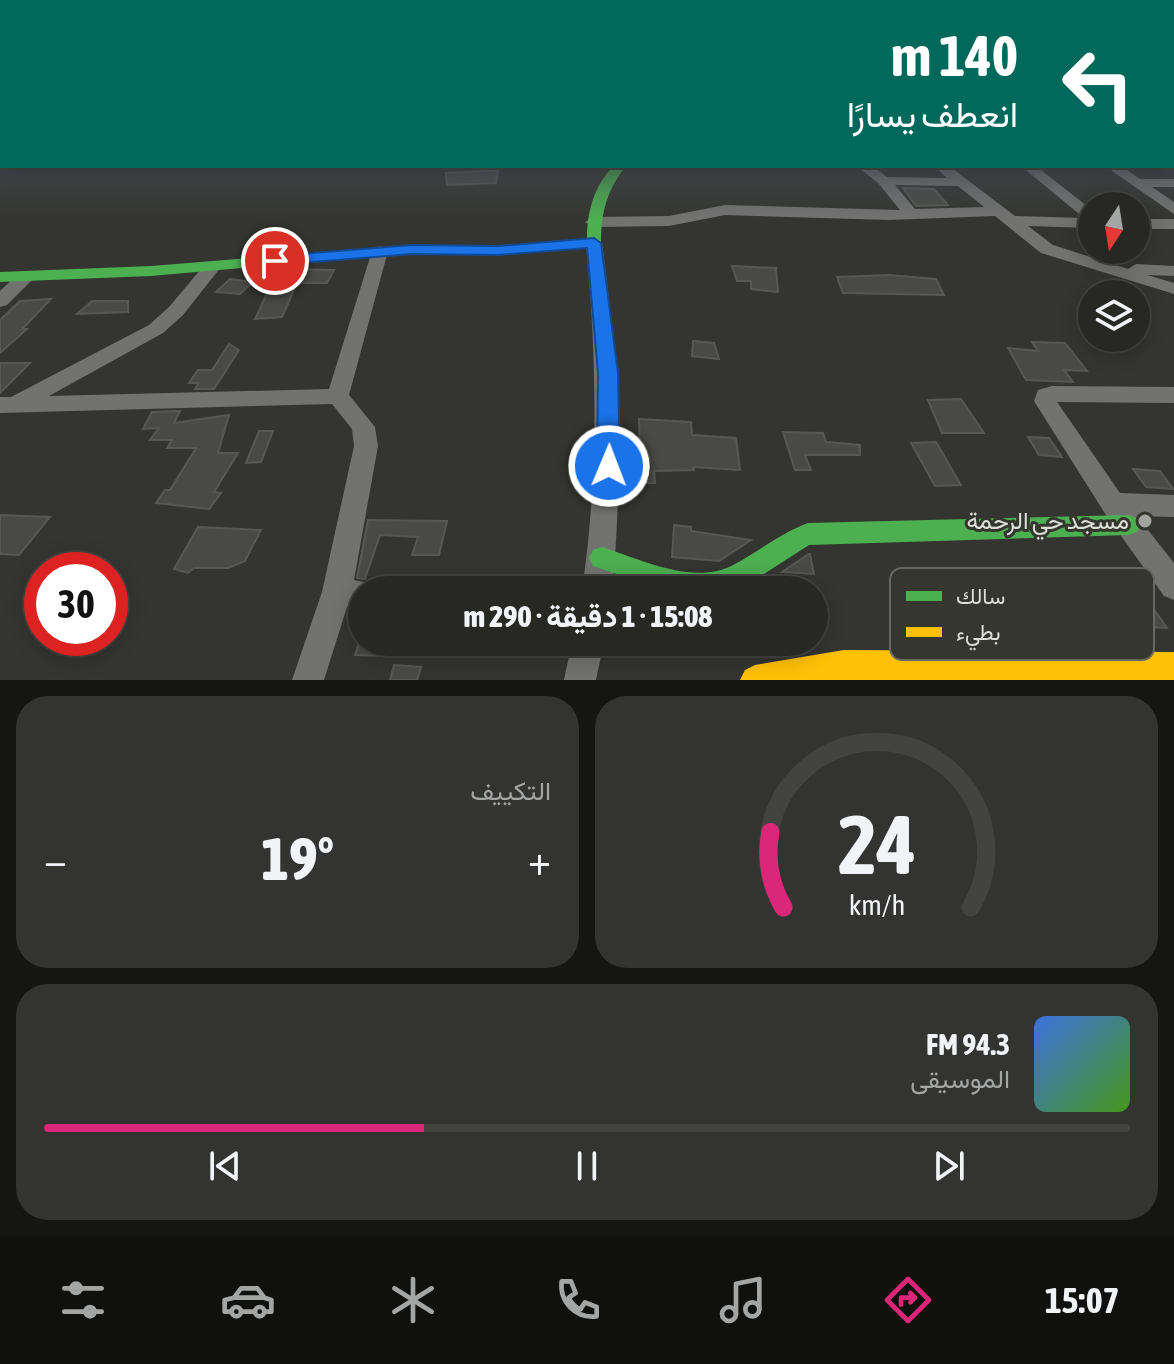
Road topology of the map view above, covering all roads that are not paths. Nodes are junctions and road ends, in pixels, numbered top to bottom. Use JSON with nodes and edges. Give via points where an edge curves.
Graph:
{"nodes":[{"id":1,"x":618,"y":168,"type":"edge"},
{"id":2,"x":867,"y":168,"type":"edge"},
{"id":3,"x":943,"y":168,"type":"edge"},
{"id":4,"x":1030,"y":168,"type":"edge"},
{"id":5,"x":1115,"y":168,"type":"edge"},
{"id":6,"x":884,"y":181,"type":"junction"},
{"id":7,"x":960,"y":182,"type":"junction"},
{"id":8,"x":1138,"y":183,"type":"junction"},
{"id":9,"x":1174,"y":183,"type":"edge"},
{"id":10,"x":1078,"y":208,"type":"edge"},
{"id":11,"x":1174,"y":209,"type":"edge"},
{"id":12,"x":910,"y":213,"type":"junction"},
{"id":13,"x":1004,"y":216,"type":"junction"},
{"id":14,"x":1078,"y":219,"type":"edge"},
{"id":15,"x":1150,"y":224,"type":"edge"},
{"id":16,"x":1174,"y":224,"type":"edge"},
{"id":17,"x":593,"y":232,"type":"junction"},
{"id":18,"x":380,"y":251,"type":"junction"},
{"id":19,"x":1100,"y":266,"type":"junction"},
{"id":20,"x":212,"y":267,"type":"junction"},
{"id":21,"x":1166,"y":270,"type":"edge"},
{"id":22,"x":26,"y":276,"type":"junction"},
{"id":23,"x":0,"y":277,"type":"edge"},
{"id":24,"x":1174,"y":289,"type":"edge"},
{"id":25,"x":0,"y":301,"type":"edge"},
{"id":26,"x":1174,"y":395,"type":"edge"},
{"id":27,"x":338,"y":396,"type":"junction"},
{"id":28,"x":8,"y":404,"type":"edge"},
{"id":29,"x":1174,"y":506,"type":"edge"},
{"id":30,"x":1121,"y":515,"type":"junction"},
{"id":31,"x":602,"y":558,"type":"junction"},
{"id":32,"x":351,"y":576,"type":"edge"},
{"id":33,"x":599,"y":576,"type":"edge"},
{"id":34,"x":1174,"y":586,"type":"edge"},
{"id":35,"x":348,"y":595,"type":"edge"},
{"id":36,"x":585,"y":656,"type":"edge"},
{"id":37,"x":1174,"y":667,"type":"edge"},
{"id":38,"x":308,"y":680,"type":"edge"},
{"id":39,"x":580,"y":680,"type":"edge"},
{"id":40,"x":755,"y":680,"type":"edge"}],
"edges":[{"from":1,"to":17,"type":"street","via":[[596,202]]},
{"from":2,"to":6,"type":"street"},
{"from":3,"to":7,"type":"street"},
{"from":4,"to":10,"type":"street"},
{"from":5,"to":8,"type":"street"},
{"from":6,"to":7,"type":"street"},
{"from":6,"to":12,"type":"street"},
{"from":7,"to":13,"type":"street"},
{"from":8,"to":9,"type":"street"},
{"from":8,"to":11,"type":"street"},
{"from":12,"to":13,"type":"street"},
{"from":12,"to":17,"type":"street","via":[[725,210]]},
{"from":13,"to":14,"type":"street"},
{"from":13,"to":19,"type":"street","via":[[1047,249]]},
{"from":15,"to":16,"type":"street"},
{"from":17,"to":18,"type":"street","via":[[498,250]]},
{"from":17,"to":31,"type":"street","via":[[608,373]]},
{"from":18,"to":20,"type":"street"},
{"from":18,"to":27,"type":"street"},
{"from":19,"to":21,"type":"street"},
{"from":19,"to":24,"type":"street"},
{"from":20,"to":22,"type":"street"},
{"from":20,"to":28,"type":"street","via":[[156,329]]},
{"from":22,"to":23,"type":"street"},
{"from":22,"to":25,"type":"street"},
{"from":26,"to":30,"type":"street","via":[[1046,395],[1045,401]]},
{"from":27,"to":28,"type":"street"},
{"from":27,"to":32,"type":"street","via":[[363,427],[366,446]]},
{"from":29,"to":30,"type":"street"},
{"from":30,"to":31,"type":"street","via":[[808,534],[783,541],[733,580],[708,583],[680,581]]},
{"from":30,"to":34,"type":"street"},
{"from":31,"to":33,"type":"street"},
{"from":35,"to":38,"type":"street"},
{"from":36,"to":39,"type":"street"},
{"from":37,"to":40,"type":"street","via":[[844,665]]}]}
